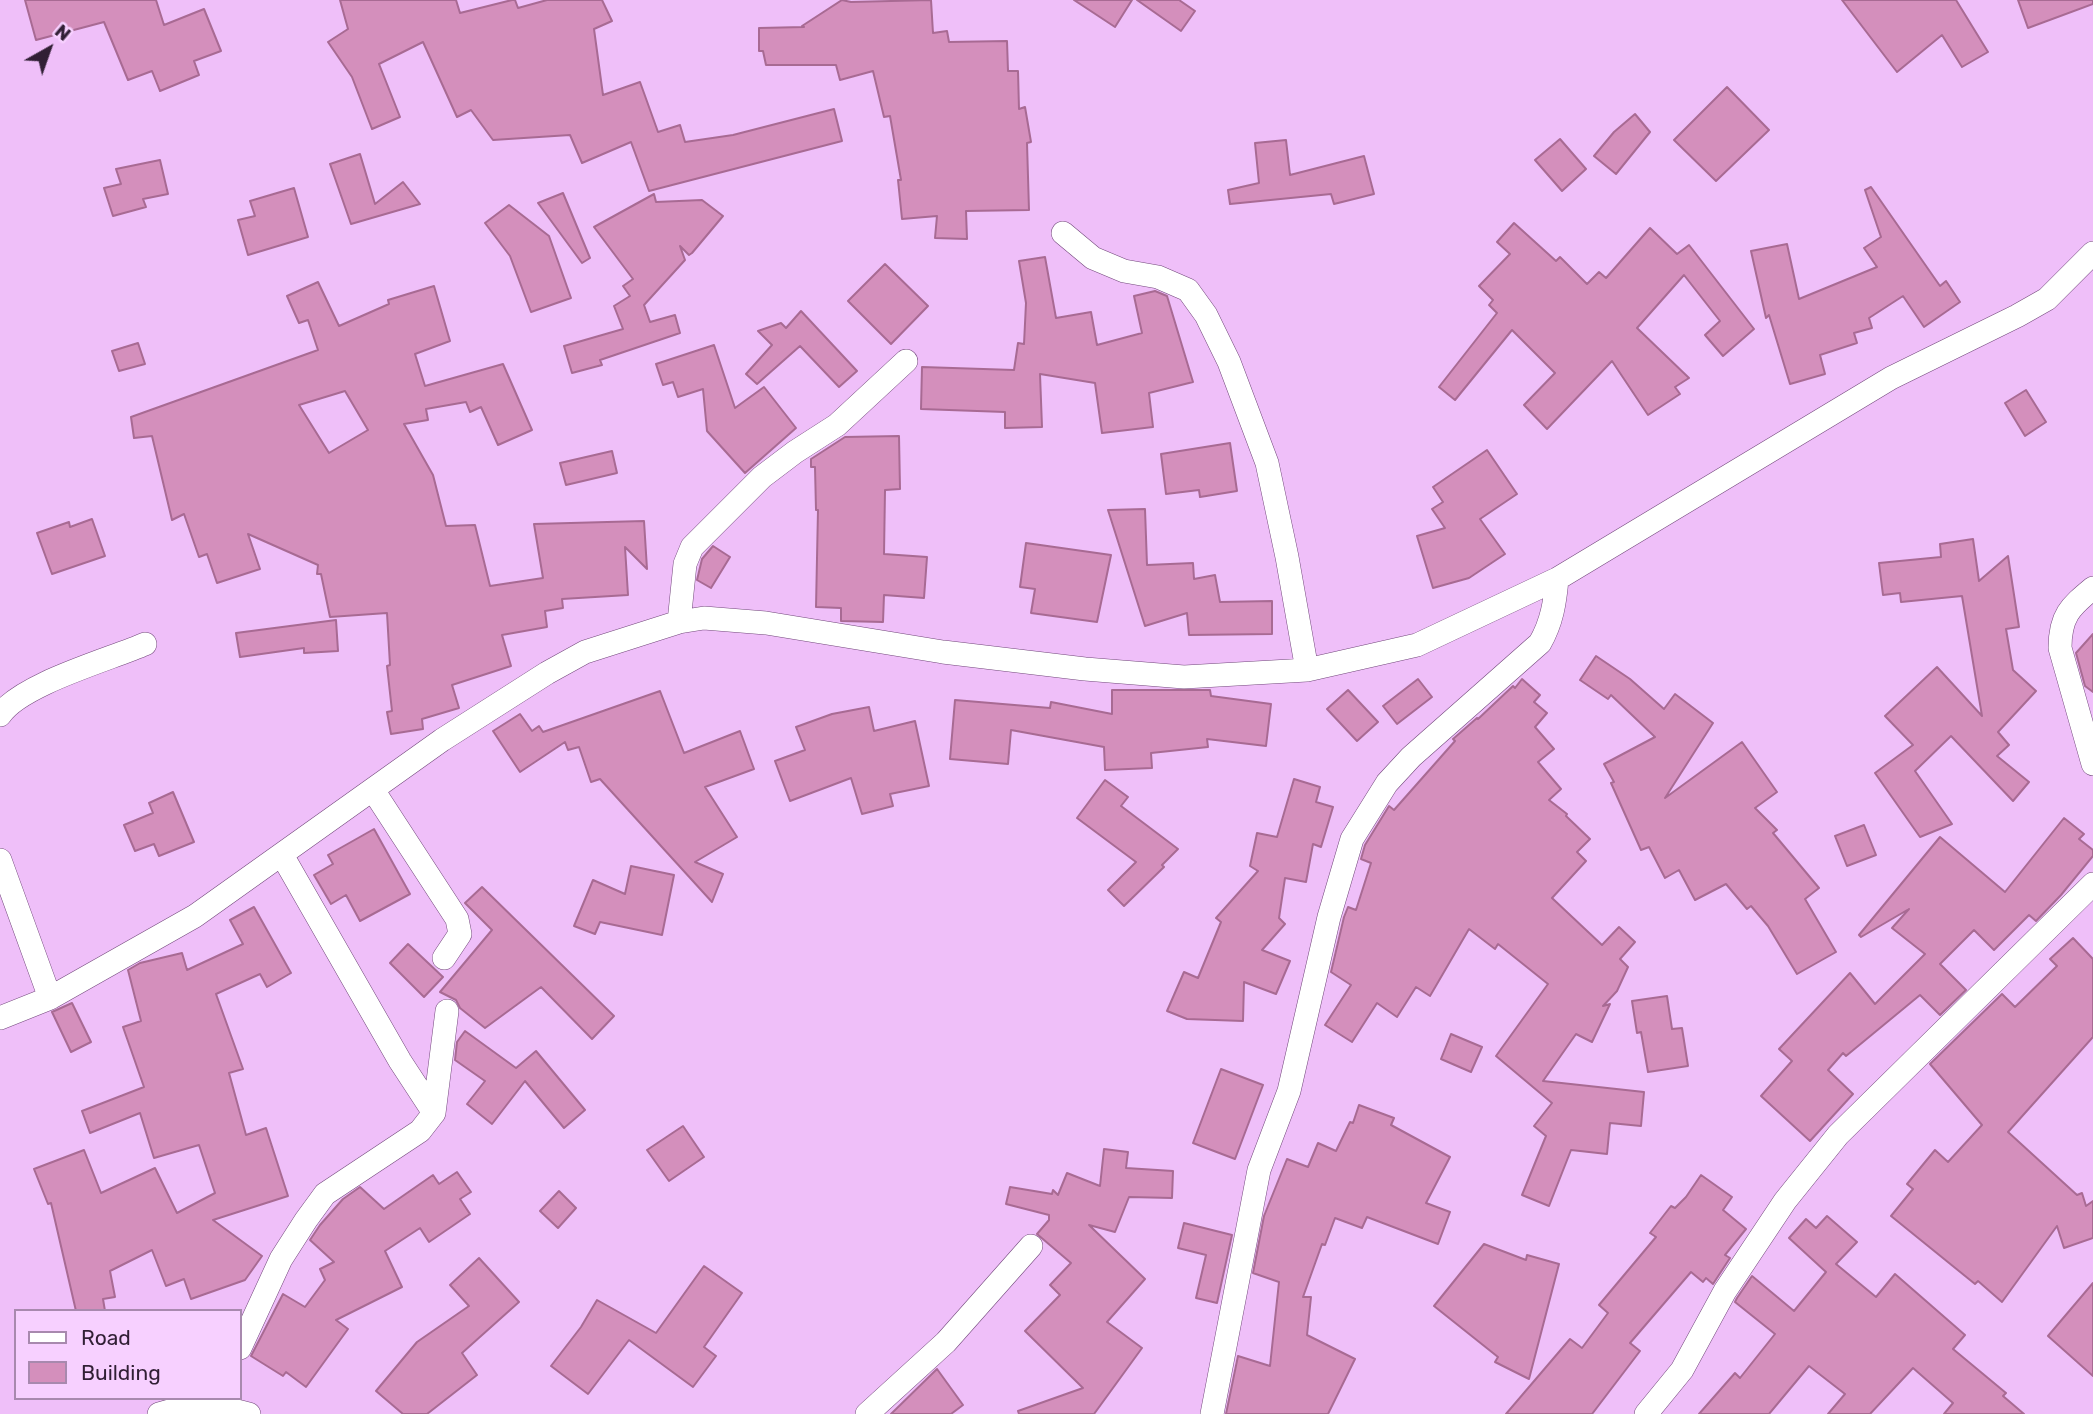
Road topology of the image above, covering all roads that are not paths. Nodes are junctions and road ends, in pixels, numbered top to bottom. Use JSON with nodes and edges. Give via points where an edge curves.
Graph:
{"nodes":[{"id":1,"x":1063,"y":233,"type":"dead end"},
{"id":2,"x":2093,"y":253,"type":"edge"},
{"id":3,"x":906,"y":362,"type":"dead end"},
{"id":4,"x":1557,"y":579,"type":"junction"},
{"id":5,"x":2093,"y":588,"type":"edge"},
{"id":6,"x":679,"y":622,"type":"junction"},
{"id":7,"x":145,"y":644,"type":"dead end"},
{"id":8,"x":1307,"y":670,"type":"junction"},
{"id":9,"x":0,"y":715,"type":"edge"},
{"id":10,"x":2093,"y":764,"type":"edge"},
{"id":11,"x":373,"y":790,"type":"junction"},
{"id":12,"x":282,"y":855,"type":"junction"},
{"id":13,"x":0,"y":860,"type":"edge"},
{"id":14,"x":2093,"y":884,"type":"edge"},
{"id":15,"x":444,"y":958,"type":"dead end"},
{"id":16,"x":50,"y":998,"type":"junction"},
{"id":17,"x":446,"y":1011,"type":"dead end"},
{"id":18,"x":0,"y":1018,"type":"edge"},
{"id":19,"x":434,"y":1113,"type":"junction"},
{"id":20,"x":1031,"y":1246,"type":"dead end"},
{"id":21,"x":242,"y":1344,"type":"edge"},
{"id":22,"x":215,"y":1401,"type":"edge"},
{"id":23,"x":159,"y":1414,"type":"edge"},
{"id":24,"x":248,"y":1414,"type":"edge"},
{"id":25,"x":867,"y":1414,"type":"edge"},
{"id":26,"x":1212,"y":1414,"type":"edge"},
{"id":27,"x":1646,"y":1414,"type":"edge"}],
"edges":[{"from":1,"to":8,"type":"street","via":[[1093,258],[1188,290],[1206,315],[1267,463]]},
{"from":2,"to":4,"type":"street","via":[[2047,299],[1891,378]]},
{"from":3,"to":6,"type":"street","via":[[837,425],[762,477],[692,547],[685,564]]},
{"from":4,"to":8,"type":"street","via":[[1417,645]]},
{"from":4,"to":26,"type":"street","via":[[1555,605],[1540,643],[1411,757],[1387,783],[1352,839],[1289,1091],[1259,1170]]},
{"from":5,"to":10,"type":"street","via":[[2074,604],[2060,633],[2060,648]]},
{"from":6,"to":8,"type":"street","via":[[740,620],[1085,670],[1185,677]]},
{"from":6,"to":11,"type":"street","via":[[585,652],[442,740]]},
{"from":7,"to":9,"type":"street","via":[[45,683],[17,697]]},
{"from":11,"to":12,"type":"street"},
{"from":11,"to":15,"type":"street","via":[[457,919],[460,934]]},
{"from":12,"to":16,"type":"street","via":[[195,916]]},
{"from":12,"to":19,"type":"street"},
{"from":13,"to":16,"type":"street"},
{"from":14,"to":27,"type":"street","via":[[1838,1135],[1785,1201],[1725,1291],[1682,1370]]},
{"from":16,"to":18,"type":"street"},
{"from":17,"to":19,"type":"street"},
{"from":19,"to":21,"type":"street","via":[[420,1131],[325,1194],[281,1259]]},
{"from":20,"to":25,"type":"street","via":[[946,1342]]},
{"from":22,"to":23,"type":"street"},
{"from":22,"to":24,"type":"street"}]}
